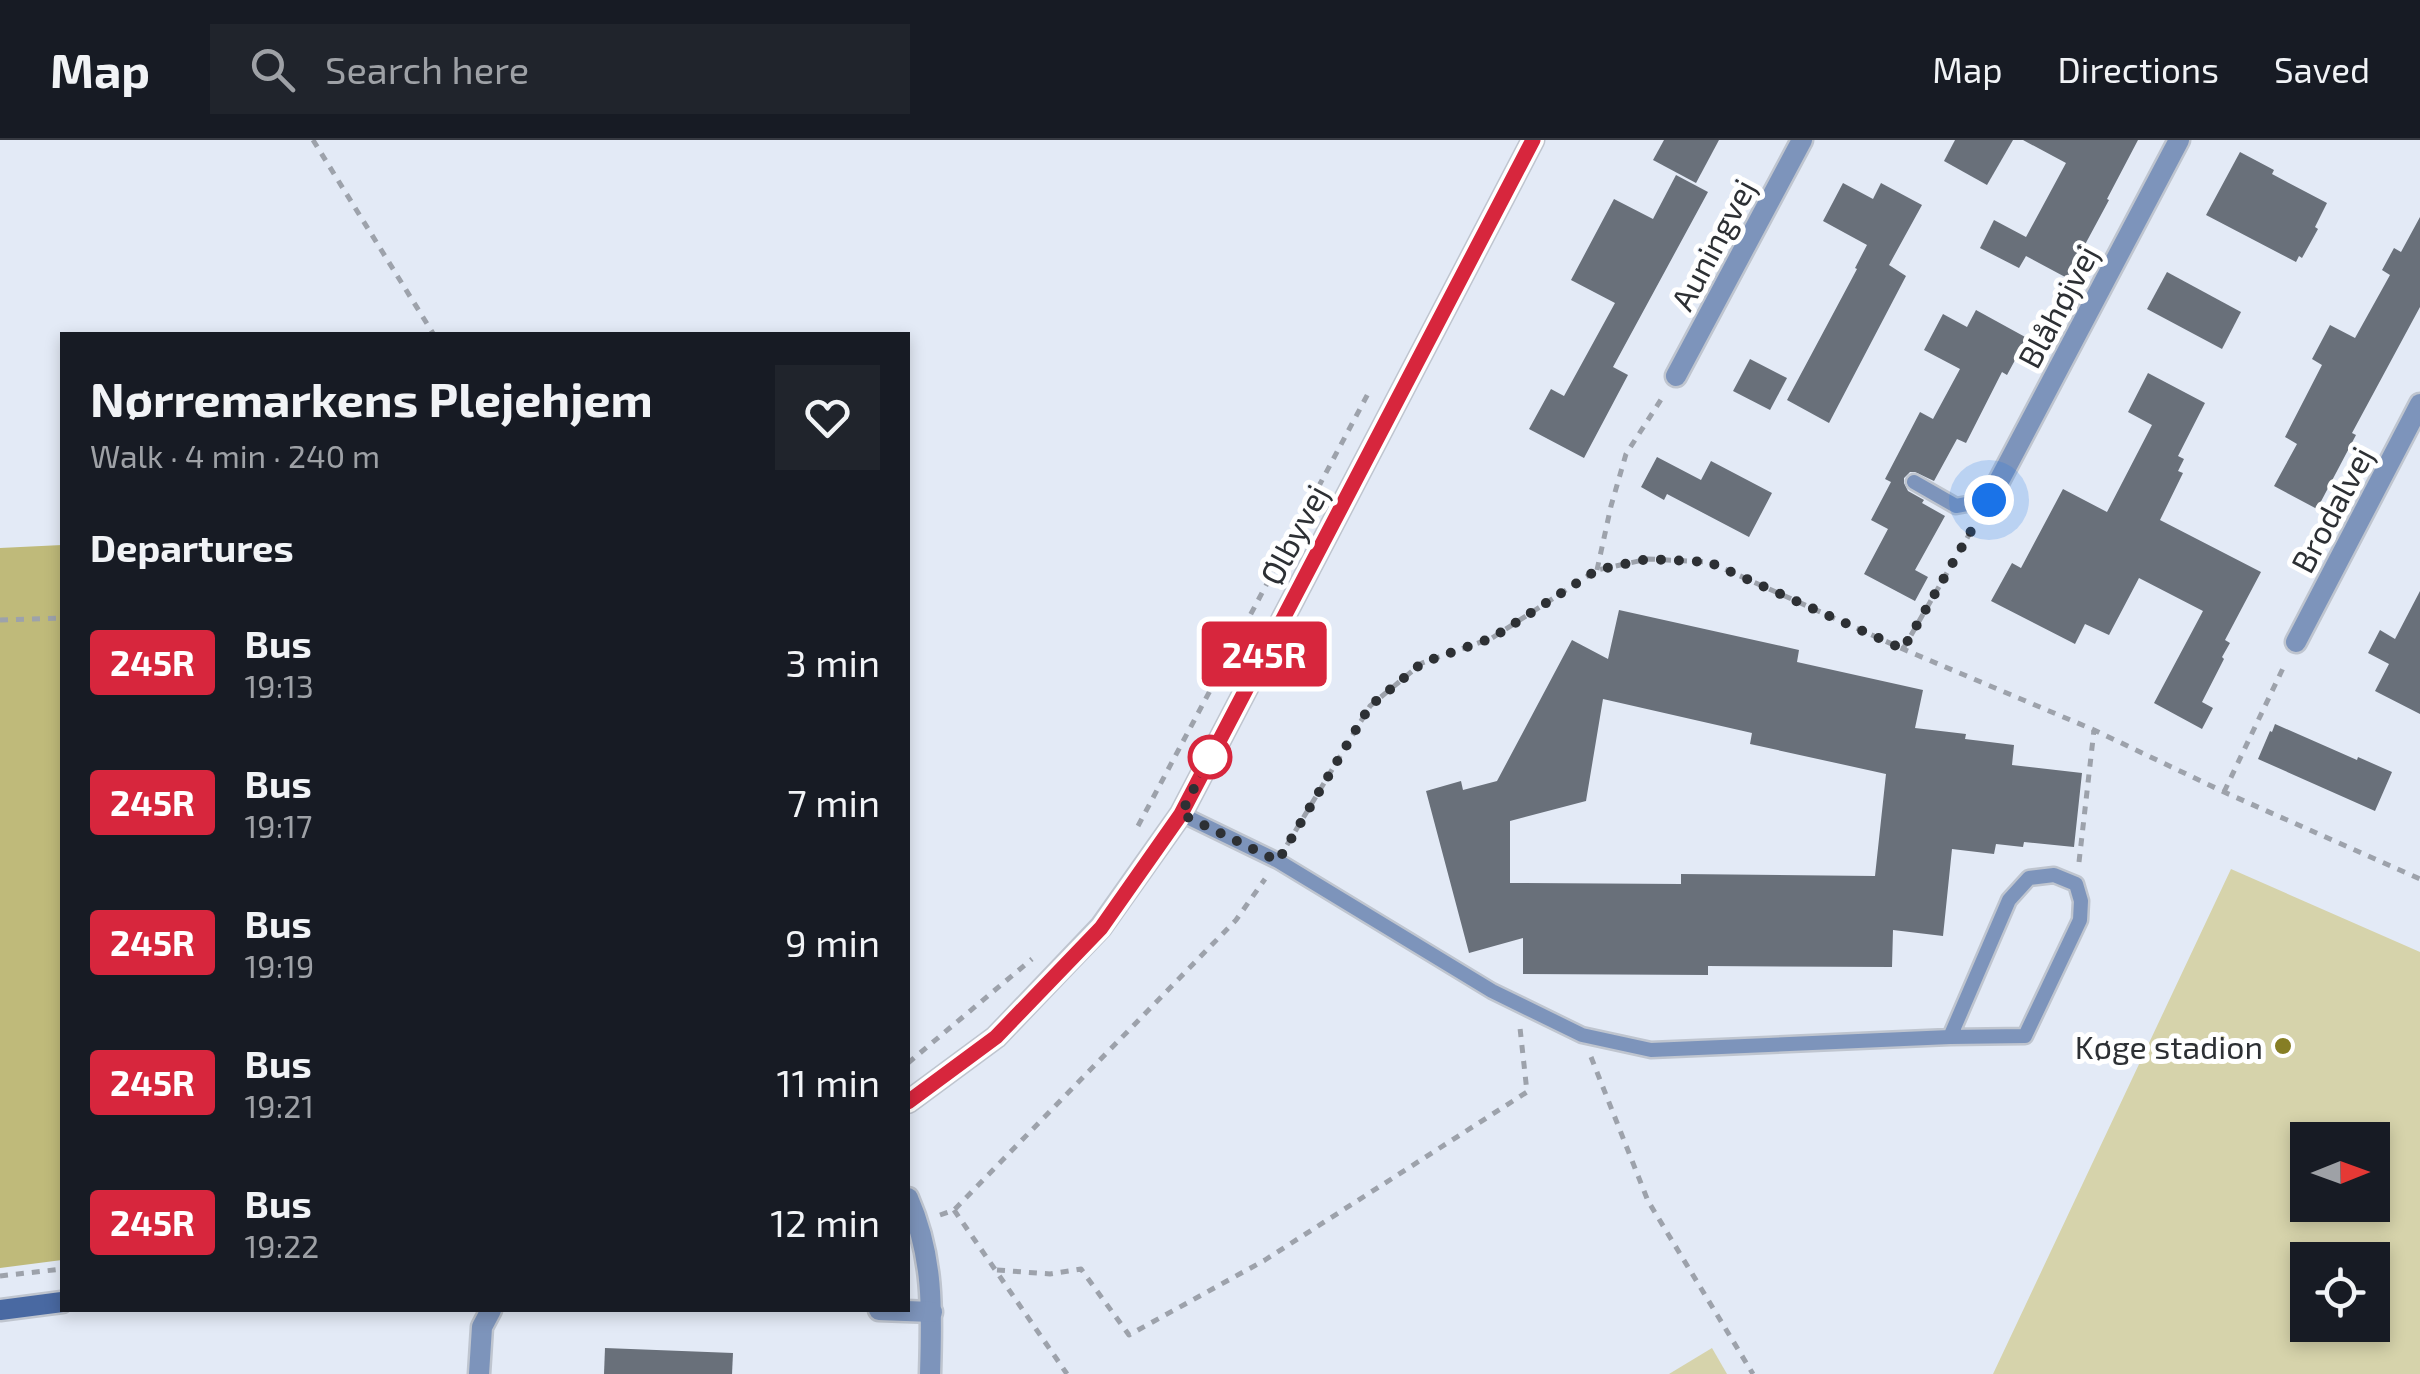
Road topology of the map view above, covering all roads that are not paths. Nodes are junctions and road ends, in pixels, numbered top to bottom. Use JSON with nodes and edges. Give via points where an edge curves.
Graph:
{"nodes":[{"id":1,"x":1533,"y":140,"type":"edge"},
{"id":2,"x":1802,"y":140,"type":"edge"},
{"id":3,"x":2179,"y":140,"type":"edge"},
{"id":4,"x":1676,"y":376,"type":"road end"},
{"id":5,"x":2420,"y":404,"type":"edge"},
{"id":6,"x":1914,"y":482,"type":"dead end"},
{"id":7,"x":1989,"y":500,"type":"joint"},
{"id":8,"x":2296,"y":642,"type":"road end"},
{"id":9,"x":1181,"y":814,"type":"junction"},
{"id":10,"x":1950,"y":1038,"type":"junction"},
{"id":11,"x":910,"y":1101,"type":"edge"},
{"id":12,"x":910,"y":1203,"type":"edge"},
{"id":13,"x":60,"y":1302,"type":"edge"},
{"id":14,"x":0,"y":1310,"type":"edge"},
{"id":15,"x":910,"y":1311,"type":"edge"},
{"id":16,"x":490,"y":1312,"type":"edge"},
{"id":17,"x":932,"y":1312,"type":"junction"},
{"id":18,"x":479,"y":1374,"type":"edge"},
{"id":19,"x":930,"y":1374,"type":"edge"}],
"edges":[{"from":1,"to":9,"type":"street","name":"Ølbyvej"},
{"from":2,"to":4,"type":"street","name":"Auningvej"},
{"from":3,"to":7,"type":"street","name":"Blåhøjvej"},
{"from":5,"to":8,"type":"street","name":"Brodalvej"},
{"from":6,"to":7,"type":"lane","via":[[1956,506]]},
{"from":9,"to":10,"type":"lane","via":[[1278,861],[1492,991],[1582,1035],[1652,1050]]},
{"from":9,"to":11,"type":"street","name":"Ølbyvej","via":[[1101,928],[996,1037]]},
{"from":10,"to":10,"type":"lane","via":[[2009,900],[2029,878],[2054,875],[2076,884],[2080,920],[2024,1036]]},
{"from":12,"to":17,"type":"street","via":[[929,1266]]},
{"from":13,"to":14,"type":"street"},
{"from":15,"to":17,"type":"street"},
{"from":16,"to":18,"type":"street","via":[[482,1327]]},
{"from":17,"to":19,"type":"street"}]}
